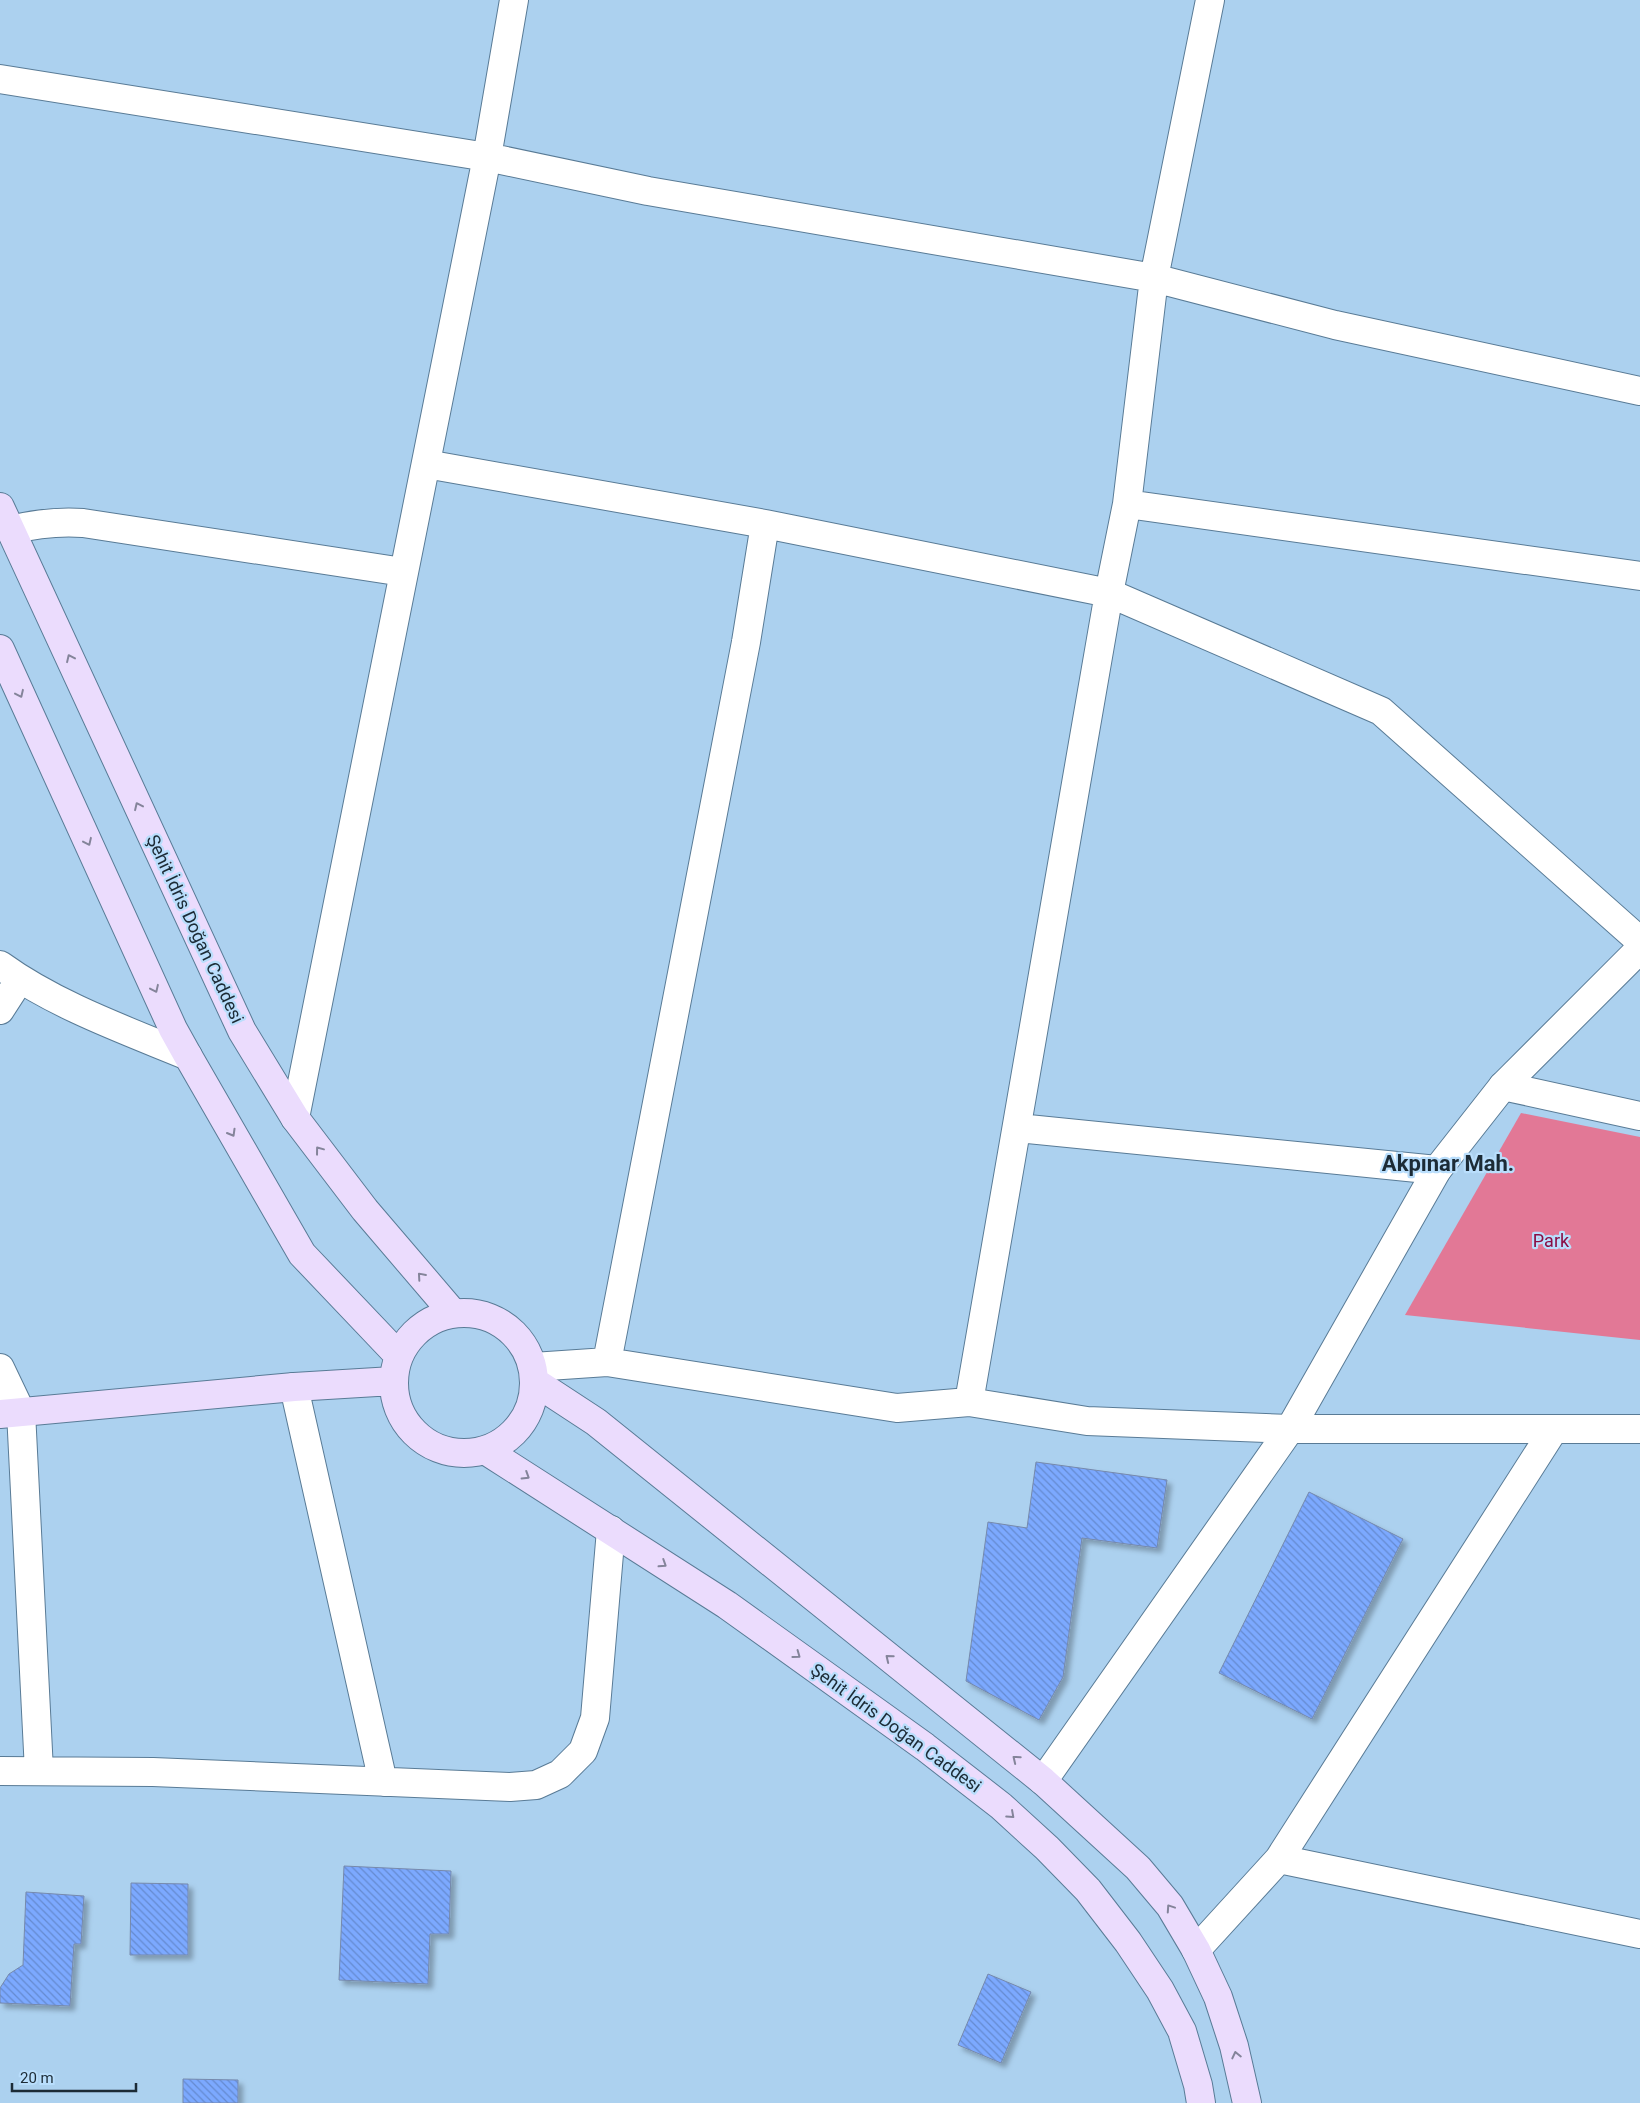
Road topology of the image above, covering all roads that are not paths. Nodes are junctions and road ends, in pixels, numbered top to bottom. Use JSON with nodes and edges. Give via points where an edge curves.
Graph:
{"nodes":[{"id":1,"x":514,"y":0,"type":"edge"},
{"id":2,"x":1210,"y":0,"type":"edge"},
{"id":3,"x":0,"y":79,"type":"edge"},
{"id":4,"x":487,"y":157,"type":"junction"},
{"id":5,"x":1154,"y":278,"type":"junction"},
{"id":6,"x":1640,"y":391,"type":"edge"},
{"id":7,"x":426,"y":464,"type":"junction"},
{"id":8,"x":1127,"y":504,"type":"junction"},
{"id":9,"x":5,"y":518,"type":"edge"},
{"id":10,"x":765,"y":524,"type":"junction"},
{"id":11,"x":403,"y":572,"type":"junction"},
{"id":12,"x":1640,"y":576,"type":"edge"},
{"id":13,"x":1109,"y":593,"type":"junction"},
{"id":14,"x":0,"y":649,"type":"edge"},
{"id":15,"x":1640,"y":940,"type":"edge"},
{"id":16,"x":1640,"y":949,"type":"edge"},
{"id":17,"x":10,"y":972,"type":"edge"},
{"id":18,"x":0,"y":1010,"type":"edge"},
{"id":19,"x":188,"y":1056,"type":"junction"},
{"id":20,"x":1502,"y":1086,"type":"junction"},
{"id":21,"x":1640,"y":1116,"type":"edge"},
{"id":22,"x":295,"y":1118,"type":"junction"},
{"id":23,"x":1018,"y":1128,"type":"junction"},
{"id":24,"x":1437,"y":1170,"type":"junction"},
{"id":25,"x":453,"y":1313,"type":"junction"},
{"id":26,"x":607,"y":1362,"type":"junction"},
{"id":27,"x":0,"y":1368,"type":"edge"},
{"id":28,"x":396,"y":1369,"type":"junction"},
{"id":29,"x":534,"y":1375,"type":"junction"},
{"id":30,"x":294,"y":1387,"type":"junction"},
{"id":31,"x":969,"y":1402,"type":"junction"},
{"id":32,"x":10,"y":1413,"type":"edge"},
{"id":33,"x":1554,"y":1429,"type":"junction"},
{"id":34,"x":1290,"y":1430,"type":"junction"},
{"id":35,"x":1640,"y":1430,"type":"edge"},
{"id":36,"x":485,"y":1450,"type":"junction"},
{"id":37,"x":610,"y":1530,"type":"junction"},
{"id":38,"x":0,"y":1771,"type":"edge"},
{"id":39,"x":39,"y":1771,"type":"junction"},
{"id":40,"x":1043,"y":1781,"type":"junction"},
{"id":41,"x":382,"y":1782,"type":"junction"},
{"id":42,"x":1279,"y":1859,"type":"junction"},
{"id":43,"x":1640,"y":1934,"type":"edge"},
{"id":44,"x":1196,"y":1950,"type":"junction"},
{"id":45,"x":1201,"y":2103,"type":"edge"},
{"id":46,"x":1247,"y":2103,"type":"edge"}],
"edges":[{"from":1,"to":4,"type":"street"},
{"from":2,"to":5,"type":"street"},
{"from":3,"to":4,"type":"street"},
{"from":4,"to":5,"type":"street","via":[[648,191]]},
{"from":4,"to":7,"type":"street"},
{"from":5,"to":6,"type":"street","via":[[1335,325]]},
{"from":5,"to":8,"type":"street"},
{"from":7,"to":10,"type":"street"},
{"from":7,"to":11,"type":"street"},
{"from":8,"to":12,"type":"street"},
{"from":8,"to":13,"type":"street"},
{"from":9,"to":11,"type":"street","via":[[83,523]]},
{"from":22,"to":9,"type":"main road","name":"Şehit İdris Doğan Caddesi","one_way":true,"via":[[242,1031]]},
{"from":10,"to":13,"type":"street"},
{"from":10,"to":26,"type":"street","via":[[746,642]]},
{"from":11,"to":22,"type":"street"},
{"from":13,"to":15,"type":"street","via":[[1381,711]]},
{"from":13,"to":23,"type":"street"},
{"from":14,"to":19,"type":"main road","one_way":true},
{"from":16,"to":20,"type":"street"},
{"from":17,"to":18,"type":"street"},
{"from":17,"to":19,"type":"street","via":[[102,1020]]},
{"from":19,"to":28,"type":"main road","one_way":true,"via":[[302,1254]]},
{"from":20,"to":21,"type":"street"},
{"from":20,"to":24,"type":"street"},
{"from":25,"to":22,"type":"main road","name":"Şehit İdris Doğan Caddesi","one_way":true,"via":[[365,1210]]},
{"from":23,"to":24,"type":"street"},
{"from":23,"to":31,"type":"street"},
{"from":24,"to":34,"type":"street"},
{"from":25,"to":28,"type":"main road","via":[[430,1320],[412,1336]]},
{"from":25,"to":29,"type":"main road","via":[[478,1313],[500,1322],[515,1333],[526,1349]]},
{"from":26,"to":29,"type":"street"},
{"from":26,"to":31,"type":"street","via":[[897,1408]]},
{"from":27,"to":32,"type":"street"},
{"from":28,"to":30,"type":"main road"},
{"from":28,"to":36,"type":"main road","via":[[397,1403],[406,1423],[421,1438],[440,1449],[462,1453]]},
{"from":29,"to":36,"type":"main road","via":[[532,1405],[521,1425],[505,1440]]},
{"from":40,"to":29,"type":"main road","one_way":true},
{"from":30,"to":32,"type":"main road"},
{"from":30,"to":41,"type":"street"},
{"from":31,"to":34,"type":"street","via":[[1087,1421]]},
{"from":32,"to":39,"type":"street"},
{"from":33,"to":34,"type":"street"},
{"from":33,"to":35,"type":"street"},
{"from":33,"to":42,"type":"street"},
{"from":34,"to":40,"type":"street"},
{"from":36,"to":37,"type":"main road","name":"Şehit İdris Doğan Caddesi","one_way":true},
{"from":37,"to":41,"type":"street","via":[[595,1718],[583,1751],[560,1774],[536,1784],[510,1787]]},
{"from":37,"to":45,"type":"main road","name":"Şehit İdris Doğan Caddesi","one_way":true,"via":[[727,1605],[925,1747],[1001,1806],[1048,1848],[1088,1890],[1160,1990],[1182,2031]]},
{"from":38,"to":39,"type":"street"},
{"from":39,"to":41,"type":"street","via":[[153,1772]]},
{"from":44,"to":40,"type":"main road","one_way":true,"via":[[1170,1906],[1138,1868]]},
{"from":42,"to":43,"type":"street"},
{"from":42,"to":44,"type":"street"},
{"from":46,"to":44,"type":"main road","one_way":true,"via":[[1234,2046],[1218,1997]]}]}
